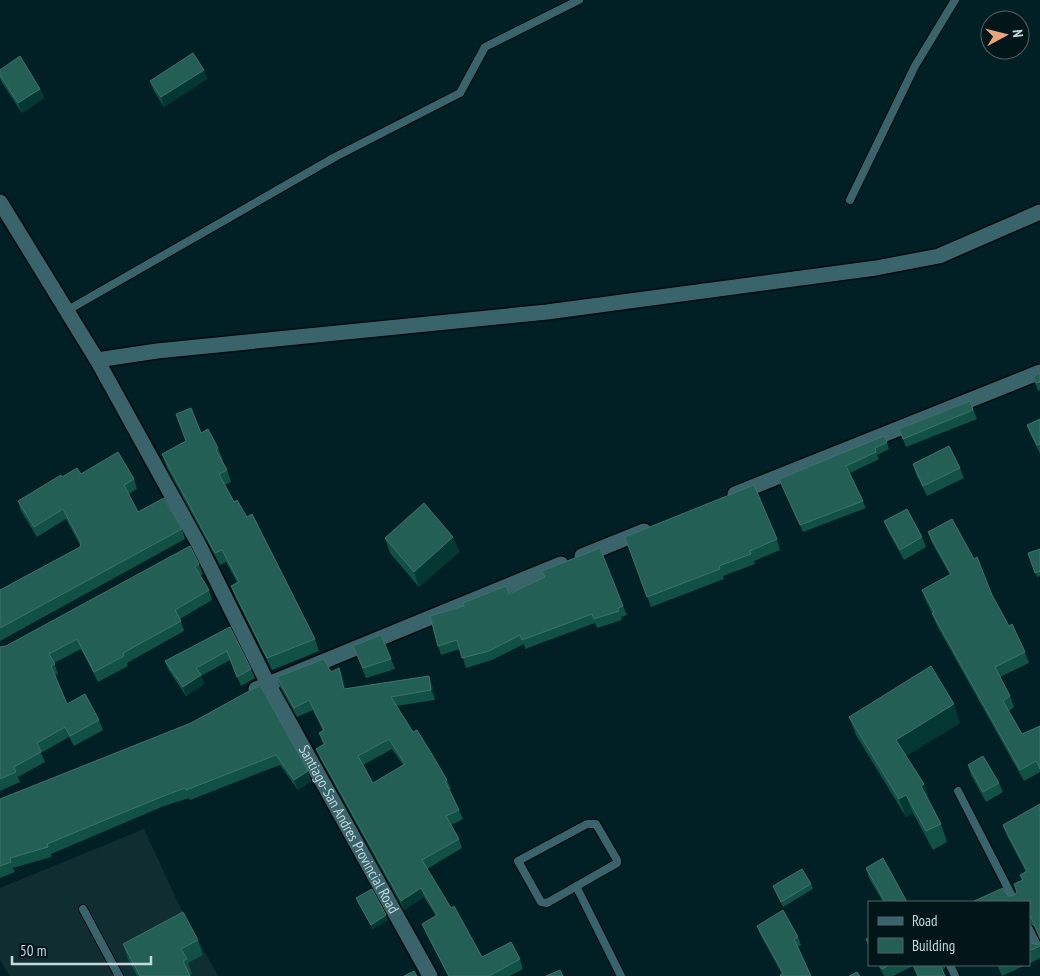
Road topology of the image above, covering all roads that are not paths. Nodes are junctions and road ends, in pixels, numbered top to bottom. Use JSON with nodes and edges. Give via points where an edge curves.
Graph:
{"nodes":[{"id":1,"x":579,"y":0,"type":"edge"},
{"id":2,"x":955,"y":0,"type":"edge"},
{"id":3,"x":850,"y":200,"type":"dead end"},
{"id":4,"x":0,"y":202,"type":"edge"},
{"id":5,"x":1040,"y":212,"type":"edge"},
{"id":6,"x":68,"y":310,"type":"junction"},
{"id":7,"x":97,"y":360,"type":"junction"},
{"id":8,"x":1040,"y":372,"type":"edge"},
{"id":9,"x":718,"y":501,"type":"edge"},
{"id":10,"x":654,"y":527,"type":"edge"},
{"id":11,"x":267,"y":682,"type":"junction"},
{"id":12,"x":242,"y":696,"type":"edge"},
{"id":13,"x":958,"y":791,"type":"dead end"},
{"id":14,"x":576,"y":886,"type":"junction"},
{"id":15,"x":1014,"y":901,"type":"edge"},
{"id":16,"x":83,"y":909,"type":"dead end"},
{"id":17,"x":1030,"y":930,"type":"edge"},
{"id":18,"x":1040,"y":950,"type":"edge"},
{"id":19,"x":119,"y":976,"type":"edge"},
{"id":20,"x":430,"y":976,"type":"edge"},
{"id":21,"x":621,"y":976,"type":"edge"}],
"edges":[{"from":1,"to":6,"type":"lane","via":[[485,47],[460,93],[335,157]]},
{"from":2,"to":3,"type":"lane","via":[[915,66]]},
{"from":4,"to":6,"type":"street","name":"Santiago-San Andres Provincial Road"},
{"from":5,"to":7,"type":"street","via":[[939,256],[876,268],[547,312],[157,351]]},
{"from":6,"to":7,"type":"street","name":"Santiago-San Andres Provincial Road"},
{"from":7,"to":11,"type":"street","name":"Santiago-San Andres Provincial Road"},
{"from":8,"to":9,"type":"street"},
{"from":10,"to":11,"type":"street"},
{"from":11,"to":12,"type":"street"},
{"from":11,"to":20,"type":"street","name":"Santiago-San Andres Provincial Road"},
{"from":13,"to":15,"type":"lane"},
{"from":14,"to":14,"type":"lane","via":[[547,903],[541,902],[518,861],[587,824],[596,824],[617,863]]},
{"from":14,"to":21,"type":"lane"},
{"from":16,"to":19,"type":"lane"},
{"from":17,"to":18,"type":"lane"}]}
